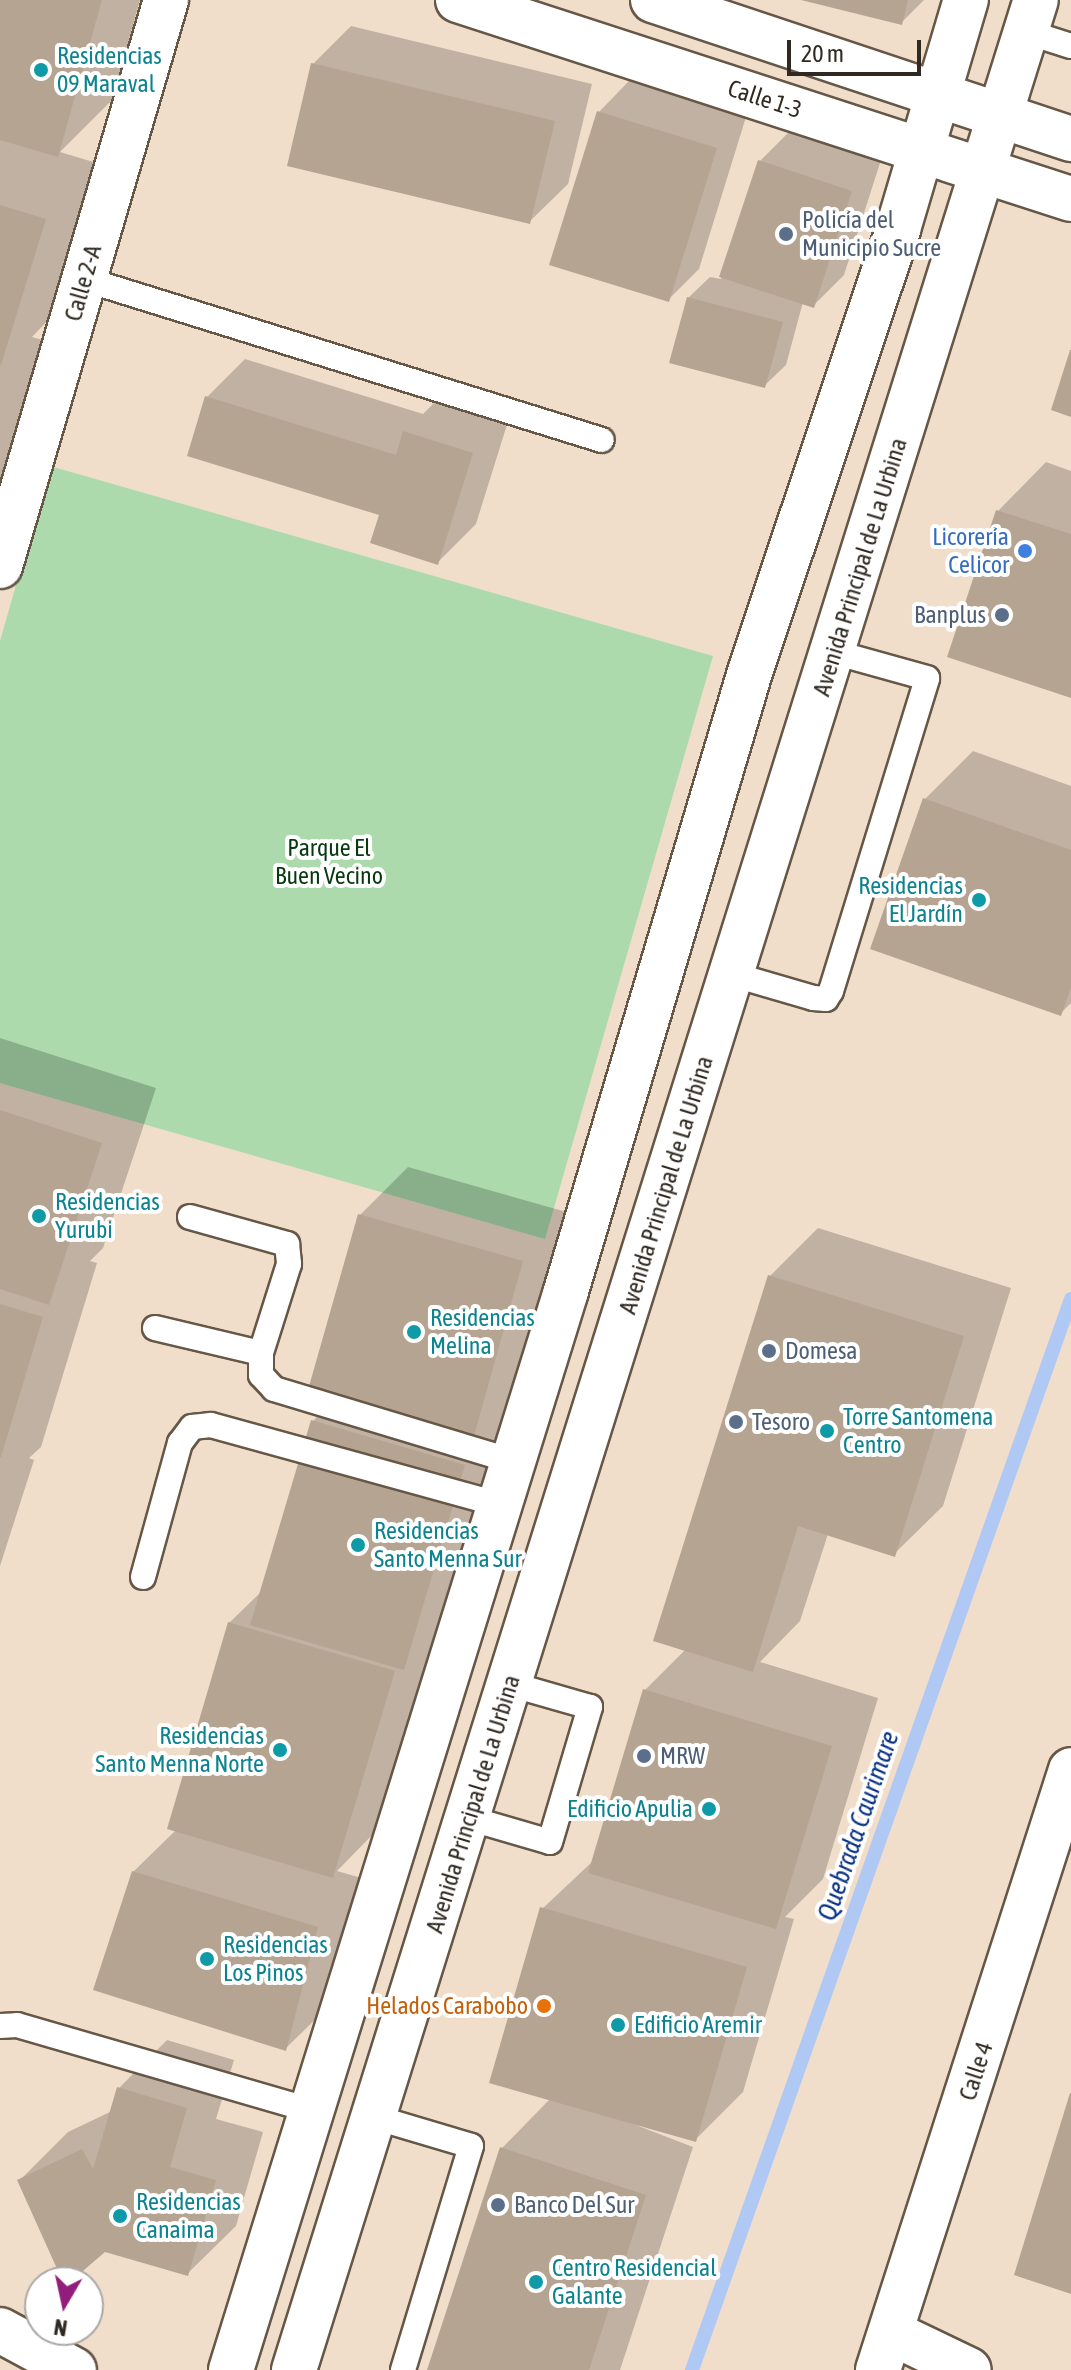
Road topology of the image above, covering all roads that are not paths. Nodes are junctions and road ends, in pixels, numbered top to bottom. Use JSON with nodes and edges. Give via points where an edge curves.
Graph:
{"nodes":[{"id":1,"x":166,"y":0,"type":"edge"},
{"id":2,"x":458,"y":0,"type":"edge"},
{"id":3,"x":653,"y":0,"type":"edge"},
{"id":4,"x":966,"y":0,"type":"edge"},
{"id":5,"x":1032,"y":16,"type":"edge"},
{"id":6,"x":1071,"y":46,"type":"edge"},
{"id":7,"x":937,"y":95,"type":"junction"},
{"id":8,"x":1000,"y":116,"type":"junction"},
{"id":9,"x":1071,"y":139,"type":"edge"},
{"id":10,"x":921,"y":150,"type":"junction"},
{"id":11,"x":982,"y":172,"type":"junction"},
{"id":12,"x":1071,"y":199,"type":"edge"},
{"id":13,"x":84,"y":279,"type":"junction"},
{"id":14,"x":602,"y":440,"type":"dead end"},
{"id":15,"x":0,"y":566,"type":"edge"},
{"id":16,"x":833,"y":652,"type":"junction"},
{"id":17,"x":731,"y":974,"type":"junction"},
{"id":18,"x":190,"y":1217,"type":"dead end"},
{"id":19,"x":155,"y":1328,"type":"dead end"},
{"id":20,"x":261,"y":1353,"type":"junction"},
{"id":21,"x":512,"y":1461,"type":"junction"},
{"id":22,"x":497,"y":1504,"type":"junction"},
{"id":23,"x":143,"y":1577,"type":"dead end"},
{"id":24,"x":510,"y":1684,"type":"junction"},
{"id":25,"x":1071,"y":1770,"type":"edge"},
{"id":26,"x":468,"y":1818,"type":"junction"},
{"id":27,"x":0,"y":2026,"type":"edge"},
{"id":28,"x":310,"y":2110,"type":"junction"},
{"id":29,"x":374,"y":2117,"type":"junction"},
{"id":30,"x":0,"y":2330,"type":"edge"},
{"id":31,"x":885,"y":2352,"type":"edge"},
{"id":32,"x":74,"y":2370,"type":"edge"},
{"id":33,"x":231,"y":2370,"type":"edge"},
{"id":34,"x":294,"y":2370,"type":"edge"},
{"id":35,"x":403,"y":2370,"type":"edge"},
{"id":36,"x":969,"y":2370,"type":"edge"}],
"edges":[{"from":1,"to":13,"type":"main road","name":"Calle 2-A"},
{"from":2,"to":10,"type":"main road","name":"Calle 1-3"},
{"from":3,"to":7,"type":"main road"},
{"from":4,"to":7,"type":"main road"},
{"from":5,"to":6,"type":"lane"},
{"from":5,"to":8,"type":"main road","name":"Avenida Principal de La Urbina"},
{"from":7,"to":8,"type":"main road"},
{"from":7,"to":10,"type":"main road"},
{"from":8,"to":9,"type":"main road"},
{"from":8,"to":11,"type":"main road","name":"Avenida Principal de La Urbina"},
{"from":10,"to":11,"type":"main road","name":"Calle 1-3"},
{"from":10,"to":21,"type":"main road","via":[[749,675]]},
{"from":11,"to":12,"type":"main road","name":"Calle 1-3"},
{"from":11,"to":16,"type":"main road","name":"Avenida Principal de La Urbina"},
{"from":13,"to":14,"type":"lane"},
{"from":13,"to":15,"type":"main road","name":"Calle 2-A"},
{"from":16,"to":17,"type":"main road","name":"Avenida Principal de La Urbina"},
{"from":16,"to":17,"type":"lane","via":[[927,678],[831,991],[826,999],[813,998]]},
{"from":17,"to":24,"type":"main road","name":"Avenida Principal de La Urbina"},
{"from":18,"to":20,"type":"lane","via":[[287,1244],[289,1264]]},
{"from":19,"to":20,"type":"lane"},
{"from":20,"to":21,"type":"lane","via":[[261,1375],[274,1389]]},
{"from":21,"to":22,"type":"main road"},
{"from":22,"to":23,"type":"lane","via":[[211,1425],[192,1427],[180,1443]]},
{"from":22,"to":28,"type":"main road"},
{"from":24,"to":26,"type":"main road","name":"Avenida Principal de La Urbina"},
{"from":24,"to":26,"type":"lane","via":[[590,1707],[550,1842]]},
{"from":25,"to":31,"type":"main road","name":"Calle 4"},
{"from":26,"to":29,"type":"main road","name":"Avenida Principal de La Urbina"},
{"from":27,"to":28,"type":"lane","via":[[17,2025]]},
{"from":28,"to":33,"type":"main road"},
{"from":29,"to":34,"type":"main road","name":"Avenida Principal de La Urbina"},
{"from":29,"to":35,"type":"lane","via":[[471,2146]]},
{"from":30,"to":32,"type":"main road"},
{"from":31,"to":36,"type":"main road"}]}
